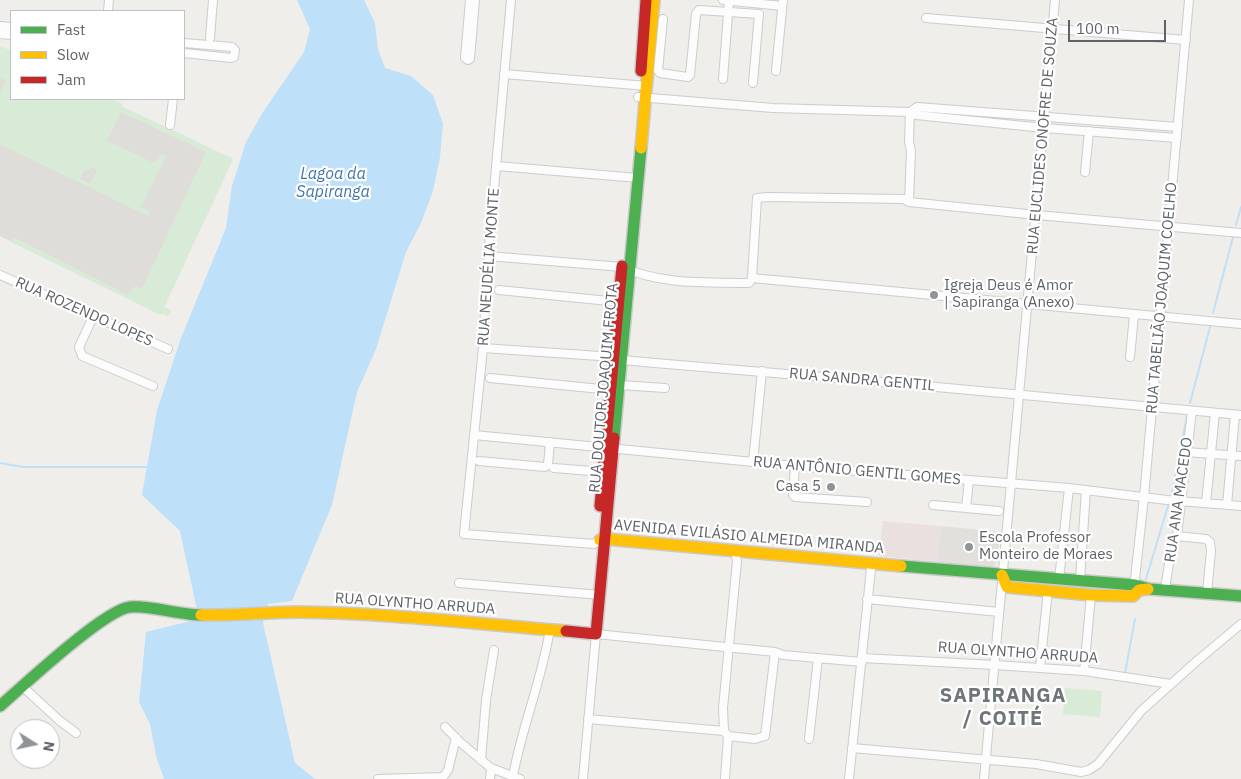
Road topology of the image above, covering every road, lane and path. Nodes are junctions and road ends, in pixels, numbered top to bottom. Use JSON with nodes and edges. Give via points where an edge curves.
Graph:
{"nodes":[{"id":1,"x":213,"y":0,"type":"edge"},
{"id":2,"x":470,"y":0,"type":"edge"},
{"id":3,"x":475,"y":0,"type":"edge"},
{"id":4,"x":511,"y":0,"type":"edge"},
{"id":5,"x":646,"y":0,"type":"edge"},
{"id":6,"x":654,"y":0,"type":"edge"},
{"id":7,"x":723,"y":0,"type":"edge"},
{"id":8,"x":729,"y":0,"type":"edge"},
{"id":9,"x":1055,"y":0,"type":"edge"},
{"id":10,"x":1189,"y":0,"type":"edge"},
{"id":11,"x":783,"y":3,"type":"edge"},
{"id":12,"x":728,"y":11,"type":"junction"},
{"id":13,"x":926,"y":18,"type":"dead end"},
{"id":14,"x":663,"y":19,"type":"dead end"},
{"id":15,"x":1053,"y":29,"type":"junction"},
{"id":16,"x":210,"y":38,"type":"dead end"},
{"id":17,"x":1186,"y":40,"type":"junction"},
{"id":18,"x":185,"y":43,"type":"edge"},
{"id":19,"x":185,"y":53,"type":"edge"},
{"id":20,"x":776,"y":70,"type":"dead end"},
{"id":21,"x":504,"y":74,"type":"junction"},
{"id":22,"x":723,"y":79,"type":"dead end"},
{"id":23,"x":753,"y":83,"type":"dead end"},
{"id":24,"x":642,"y":92,"type":"junction"},
{"id":25,"x":173,"y":100,"type":"edge"},
{"id":26,"x":910,"y":112,"type":"junction"},
{"id":27,"x":1045,"y":117,"type":"junction"},
{"id":28,"x":170,"y":125,"type":"dead end"},
{"id":29,"x":1178,"y":127,"type":"junction"},
{"id":30,"x":1044,"y":128,"type":"junction"},
{"id":31,"x":1089,"y":131,"type":"junction"},
{"id":32,"x":1177,"y":138,"type":"junction"},
{"id":33,"x":497,"y":166,"type":"junction"},
{"id":34,"x":1085,"y":172,"type":"dead end"},
{"id":35,"x":635,"y":178,"type":"junction"},
{"id":36,"x":909,"y":202,"type":"junction"},
{"id":37,"x":1036,"y":215,"type":"junction"},
{"id":38,"x":1169,"y":226,"type":"junction"},
{"id":39,"x":1241,"y":233,"type":"edge"},
{"id":40,"x":488,"y":256,"type":"junction"},
{"id":41,"x":626,"y":268,"type":"junction"},
{"id":42,"x":0,"y":275,"type":"edge"},
{"id":43,"x":752,"y":278,"type":"junction"},
{"id":44,"x":499,"y":290,"type":"dead end"},
{"id":45,"x":619,"y":302,"type":"junction"},
{"id":46,"x":1028,"y":305,"type":"junction"},
{"id":47,"x":1134,"y":315,"type":"junction"},
{"id":48,"x":93,"y":317,"type":"junction"},
{"id":49,"x":1160,"y":317,"type":"junction"},
{"id":50,"x":1241,"y":324,"type":"edge"},
{"id":51,"x":168,"y":348,"type":"dead end"},
{"id":52,"x":483,"y":348,"type":"junction"},
{"id":53,"x":1130,"y":357,"type":"dead end"},
{"id":54,"x":618,"y":359,"type":"junction"},
{"id":55,"x":762,"y":371,"type":"junction"},
{"id":56,"x":490,"y":378,"type":"dead end"},
{"id":57,"x":153,"y":386,"type":"dead end"},
{"id":58,"x":616,"y":388,"type":"junction"},
{"id":59,"x":664,"y":388,"type":"dead end"},
{"id":60,"x":1019,"y":395,"type":"junction"},
{"id":61,"x":1152,"y":407,"type":"junction"},
{"id":62,"x":1192,"y":411,"type":"junction"},
{"id":63,"x":1215,"y":413,"type":"junction"},
{"id":64,"x":1238,"y":415,"type":"edge"},
{"id":65,"x":474,"y":434,"type":"junction"},
{"id":66,"x":550,"y":442,"type":"junction"},
{"id":67,"x":609,"y":448,"type":"junction"},
{"id":68,"x":1186,"y":452,"type":"junction"},
{"id":69,"x":1211,"y":454,"type":"junction"},
{"id":70,"x":1231,"y":456,"type":"junction"},
{"id":71,"x":1241,"y":456,"type":"edge"},
{"id":72,"x":479,"y":461,"type":"dead end"},
{"id":73,"x":753,"y":462,"type":"junction"},
{"id":74,"x":795,"y":466,"type":"junction"},
{"id":75,"x":554,"y":468,"type":"dead end"},
{"id":76,"x":603,"y":472,"type":"junction"},
{"id":77,"x":969,"y":480,"type":"junction"},
{"id":78,"x":1011,"y":484,"type":"junction"},
{"id":79,"x":1069,"y":488,"type":"junction"},
{"id":80,"x":1086,"y":490,"type":"junction"},
{"id":81,"x":1144,"y":497,"type":"junction"},
{"id":82,"x":1180,"y":501,"type":"junction"},
{"id":83,"x":868,"y":502,"type":"dead end"},
{"id":84,"x":1206,"y":503,"type":"junction"},
{"id":85,"x":933,"y":505,"type":"dead end"},
{"id":86,"x":1226,"y":505,"type":"junction"},
{"id":87,"x":1241,"y":506,"type":"edge"},
{"id":88,"x":966,"y":508,"type":"junction"},
{"id":89,"x":999,"y":511,"type":"dead end"},
{"id":90,"x":464,"y":534,"type":"joint"},
{"id":91,"x":1176,"y":536,"type":"junction"},
{"id":92,"x":602,"y":540,"type":"junction"},
{"id":93,"x":735,"y":552,"type":"junction"},
{"id":94,"x":869,"y":564,"type":"junction"},
{"id":95,"x":1002,"y":575,"type":"junction"},
{"id":96,"x":1059,"y":579,"type":"junction"},
{"id":97,"x":1080,"y":580,"type":"junction"},
{"id":98,"x":459,"y":583,"type":"dead end"},
{"id":99,"x":1048,"y":590,"type":"junction"},
{"id":100,"x":1134,"y":590,"type":"junction"},
{"id":101,"x":1165,"y":590,"type":"junction"},
{"id":102,"x":1207,"y":592,"type":"junction"},
{"id":103,"x":597,"y":595,"type":"junction"},
{"id":104,"x":1091,"y":595,"type":"junction"},
{"id":105,"x":1241,"y":596,"type":"edge"},
{"id":106,"x":868,"y":599,"type":"junction"},
{"id":107,"x":999,"y":612,"type":"junction"},
{"id":108,"x":1241,"y":624,"type":"edge"},
{"id":109,"x":550,"y":629,"type":"junction"},
{"id":110,"x":593,"y":633,"type":"junction"},
{"id":111,"x":730,"y":646,"type":"junction"},
{"id":112,"x":494,"y":650,"type":"dead end"},
{"id":113,"x":775,"y":652,"type":"junction"},
{"id":114,"x":818,"y":658,"type":"junction"},
{"id":115,"x":862,"y":660,"type":"junction"},
{"id":116,"x":995,"y":665,"type":"junction"},
{"id":117,"x":1040,"y":668,"type":"junction"},
{"id":118,"x":1084,"y":671,"type":"junction"},
{"id":119,"x":1171,"y":684,"type":"junction"},
{"id":120,"x":23,"y":687,"type":"junction"},
{"id":121,"x":0,"y":706,"type":"edge"},
{"id":122,"x":588,"y":719,"type":"junction"},
{"id":123,"x":445,"y":727,"type":"dead end"},
{"id":124,"x":76,"y":733,"type":"dead end"},
{"id":125,"x":726,"y":734,"type":"junction"},
{"id":126,"x":456,"y":738,"type":"junction"},
{"id":127,"x":809,"y":739,"type":"dead end"},
{"id":128,"x":852,"y":748,"type":"junction"},
{"id":129,"x":985,"y":759,"type":"junction"},
{"id":130,"x":481,"y":760,"type":"junction"},
{"id":131,"x":492,"y":768,"type":"junction"},
{"id":132,"x":516,"y":778,"type":"edge"},
{"id":133,"x":378,"y":779,"type":"edge"},
{"id":134,"x":490,"y":779,"type":"edge"},
{"id":135,"x":583,"y":779,"type":"edge"},
{"id":136,"x":725,"y":779,"type":"edge"},
{"id":137,"x":849,"y":779,"type":"edge"},
{"id":138,"x":984,"y":779,"type":"edge"}],
"edges":[{"from":1,"to":16,"type":"street"},
{"from":2,"to":3,"type":"street","via":[[465,58],[468,60]]},
{"from":4,"to":21,"type":"street","name":"RUA NEUDÉLIA MONTE"},
{"from":5,"to":24,"type":"street","name":"RUA DOUTOR JOAQUIM FROTA"},
{"from":6,"to":24,"type":"street","name":"RUA DOUTOR JOAQUIM FROTA"},
{"from":7,"to":8,"type":"street"},
{"from":8,"to":11,"type":"street"},
{"from":8,"to":12,"type":"street"},
{"from":9,"to":15,"type":"street","name":"RUA EUCLIDES ONOFRE DE SOUZA"},
{"from":10,"to":17,"type":"street","name":"RUA TABELIÃO JOAQUIM COELHO"},
{"from":11,"to":20,"type":"street"},
{"from":12,"to":14,"type":"street","via":[[701,10],[696,14],[688,77],[658,71]]},
{"from":12,"to":22,"type":"street"},
{"from":12,"to":23,"type":"street","via":[[759,15]]},
{"from":13,"to":15,"type":"street"},
{"from":15,"to":17,"type":"street"},
{"from":15,"to":27,"type":"street","name":"RUA EUCLIDES ONOFRE DE SOUZA"},
{"from":17,"to":29,"type":"street","name":"RUA TABELIÃO JOAQUIM COELHO"},
{"from":18,"to":19,"type":"street","via":[[232,47],[235,50],[231,58]]},
{"from":21,"to":24,"type":"street"},
{"from":21,"to":33,"type":"street","name":"RUA NEUDÉLIA MONTE"},
{"from":24,"to":26,"type":"street","via":[[773,108]]},
{"from":24,"to":35,"type":"street","name":"RUA DOUTOR JOAQUIM FROTA"},
{"from":25,"to":28,"type":"street"},
{"from":26,"to":27,"type":"street","via":[[917,107]]},
{"from":26,"to":30,"type":"street"},
{"from":26,"to":36,"type":"street"},
{"from":27,"to":29,"type":"street"},
{"from":27,"to":30,"type":"street","name":"RUA EUCLIDES ONOFRE DE SOUZA"},
{"from":29,"to":32,"type":"street","name":"RUA TABELIÃO JOAQUIM COELHO"},
{"from":30,"to":31,"type":"street"},
{"from":30,"to":37,"type":"street","name":"RUA EUCLIDES ONOFRE DE SOUZA"},
{"from":31,"to":32,"type":"street"},
{"from":31,"to":34,"type":"street"},
{"from":32,"to":38,"type":"street","name":"RUA TABELIÃO JOAQUIM COELHO"},
{"from":33,"to":35,"type":"street"},
{"from":33,"to":40,"type":"street","name":"RUA NEUDÉLIA MONTE"},
{"from":35,"to":41,"type":"street","name":"RUA DOUTOR JOAQUIM FROTA"},
{"from":36,"to":37,"type":"street"},
{"from":36,"to":43,"type":"street","via":[[904,199],[758,198]]},
{"from":37,"to":38,"type":"street"},
{"from":37,"to":46,"type":"street","name":"RUA EUCLIDES ONOFRE DE SOUZA"},
{"from":38,"to":39,"type":"street"},
{"from":38,"to":49,"type":"street","name":"RUA TABELIÃO JOAQUIM COELHO"},
{"from":40,"to":41,"type":"street"},
{"from":40,"to":52,"type":"street","name":"RUA NEUDÉLIA MONTE"},
{"from":41,"to":43,"type":"street","via":[[662,279],[695,282],[748,282]]},
{"from":41,"to":45,"type":"street","name":"RUA DOUTOR JOAQUIM FROTA"},
{"from":41,"to":54,"type":"street","name":"RUA DOUTOR JOAQUIM FROTA"},
{"from":42,"to":48,"type":"street","name":"RUA ROZENDO LOPES"},
{"from":43,"to":46,"type":"street"},
{"from":44,"to":45,"type":"street"},
{"from":45,"to":54,"type":"street","name":"RUA DOUTOR JOAQUIM FROTA"},
{"from":46,"to":47,"type":"street"},
{"from":46,"to":60,"type":"street","name":"RUA EUCLIDES ONOFRE DE SOUZA"},
{"from":47,"to":49,"type":"street"},
{"from":47,"to":53,"type":"street"},
{"from":48,"to":51,"type":"street","name":"RUA ROZENDO LOPES"},
{"from":48,"to":57,"type":"street","via":[[79,347],[82,356]]},
{"from":49,"to":50,"type":"street"},
{"from":49,"to":61,"type":"street","name":"RUA TABELIÃO JOAQUIM COELHO"},
{"from":52,"to":54,"type":"street","name":"RUA SANDRA GENTIL"},
{"from":52,"to":65,"type":"street","name":"RUA NEUDÉLIA MONTE"},
{"from":54,"to":55,"type":"street","name":"RUA SANDRA GENTIL"},
{"from":54,"to":58,"type":"street","name":"RUA DOUTOR JOAQUIM FROTA"},
{"from":55,"to":60,"type":"street","name":"RUA SANDRA GENTIL"},
{"from":55,"to":73,"type":"street"},
{"from":56,"to":58,"type":"street"},
{"from":58,"to":59,"type":"street"},
{"from":58,"to":67,"type":"street","name":"RUA DOUTOR JOAQUIM FROTA"},
{"from":60,"to":61,"type":"street","name":"RUA SANDRA GENTIL"},
{"from":60,"to":78,"type":"street","name":"RUA EUCLIDES ONOFRE DE SOUZA"},
{"from":61,"to":62,"type":"street","name":"RUA SANDRA GENTIL"},
{"from":61,"to":81,"type":"street","name":"RUA TABELIÃO JOAQUIM COELHO"},
{"from":62,"to":63,"type":"street","name":"RUA SANDRA GENTIL"},
{"from":62,"to":68,"type":"street","name":"RUA ANA MACEDO"},
{"from":63,"to":64,"type":"street","name":"RUA SANDRA GENTIL"},
{"from":63,"to":69,"type":"street"},
{"from":64,"to":70,"type":"street"},
{"from":65,"to":66,"type":"street","name":"RUA ANTÔNIO GENTIL GOMES"},
{"from":65,"to":90,"type":"street","name":"RUA NEUDÉLIA MONTE"},
{"from":66,"to":67,"type":"street","name":"RUA ANTÔNIO GENTIL GOMES"},
{"from":66,"to":72,"type":"street","via":[[548,465],[545,467]]},
{"from":67,"to":73,"type":"street","name":"RUA ANTÔNIO GENTIL GOMES"},
{"from":67,"to":76,"type":"street","name":"RUA DOUTOR JOAQUIM FROTA"},
{"from":67,"to":92,"type":"street","name":"RUA DOUTOR JOAQUIM FROTA"},
{"from":68,"to":69,"type":"street"},
{"from":68,"to":82,"type":"street","name":"RUA ANA MACEDO"},
{"from":69,"to":70,"type":"street"},
{"from":69,"to":84,"type":"street"},
{"from":70,"to":71,"type":"street"},
{"from":70,"to":86,"type":"street"},
{"from":73,"to":74,"type":"street","name":"RUA ANTÔNIO GENTIL GOMES"},
{"from":74,"to":77,"type":"street","name":"RUA ANTÔNIO GENTIL GOMES"},
{"from":74,"to":83,"type":"street","via":[[795,497]]},
{"from":75,"to":76,"type":"street"},
{"from":76,"to":92,"type":"street","name":"RUA DOUTOR JOAQUIM FROTA"},
{"from":77,"to":78,"type":"street","name":"RUA ANTÔNIO GENTIL GOMES"},
{"from":77,"to":88,"type":"street"},
{"from":78,"to":79,"type":"street","name":"RUA ANTÔNIO GENTIL GOMES"},
{"from":78,"to":95,"type":"street","name":"RUA EUCLIDES ONOFRE DE SOUZA"},
{"from":79,"to":80,"type":"street","name":"RUA ANTÔNIO GENTIL GOMES"},
{"from":79,"to":96,"type":"street"},
{"from":80,"to":81,"type":"street","name":"RUA ANTÔNIO GENTIL GOMES"},
{"from":80,"to":97,"type":"street"},
{"from":81,"to":82,"type":"street","name":"RUA ANTÔNIO GENTIL GOMES"},
{"from":81,"to":100,"type":"street","name":"RUA TABELIÃO JOAQUIM COELHO"},
{"from":82,"to":84,"type":"street","name":"RUA ANTÔNIO GENTIL GOMES"},
{"from":82,"to":91,"type":"street","name":"RUA ANA MACEDO"},
{"from":84,"to":86,"type":"street","name":"RUA ANTÔNIO GENTIL GOMES"},
{"from":85,"to":88,"type":"street"},
{"from":86,"to":87,"type":"street","name":"RUA ANTÔNIO GENTIL GOMES"},
{"from":88,"to":89,"type":"street"},
{"from":90,"to":92,"type":"street","name":"AVENIDA EVILÁSIO ALMEIDA MIRANDA","via":[[594,544]]},
{"from":91,"to":101,"type":"street","name":"RUA ANA MACEDO"},
{"from":91,"to":102,"type":"street","via":[[1210,542]]},
{"from":92,"to":93,"type":"street","name":"AVENIDA EVILÁSIO ALMEIDA MIRANDA"},
{"from":92,"to":103,"type":"street","name":"RUA DOUTOR JOAQUIM FROTA"},
{"from":93,"to":94,"type":"street","name":"AVENIDA EVILÁSIO ALMEIDA MIRANDA"},
{"from":93,"to":111,"type":"street"},
{"from":94,"to":95,"type":"street","name":"AVENIDA EVILÁSIO ALMEIDA MIRANDA"},
{"from":94,"to":106,"type":"street"},
{"from":95,"to":96,"type":"street","name":"AVENIDA EVILÁSIO ALMEIDA MIRANDA"},
{"from":95,"to":99,"type":"street","name":"AVENIDA EVILÁSIO ALMEIDA MIRANDA","via":[[1007,587]]},
{"from":95,"to":107,"type":"street","name":"RUA EUCLIDES ONOFRE DE SOUZA"},
{"from":96,"to":97,"type":"street","name":"AVENIDA EVILÁSIO ALMEIDA MIRANDA"},
{"from":97,"to":100,"type":"street","name":"AVENIDA EVILÁSIO ALMEIDA MIRANDA"},
{"from":98,"to":103,"type":"street"},
{"from":99,"to":104,"type":"street","name":"AVENIDA EVILÁSIO ALMEIDA MIRANDA"},
{"from":99,"to":117,"type":"street"},
{"from":100,"to":101,"type":"street","name":"AVENIDA EVILÁSIO ALMEIDA MIRANDA"},
{"from":100,"to":104,"type":"street","name":"AVENIDA EVILÁSIO ALMEIDA MIRANDA"},
{"from":101,"to":102,"type":"street","name":"AVENIDA EVILÁSIO ALMEIDA MIRANDA"},
{"from":102,"to":105,"type":"street","name":"AVENIDA EVILÁSIO ALMEIDA MIRANDA"},
{"from":103,"to":110,"type":"street","name":"RUA DOUTOR JOAQUIM FROTA"},
{"from":104,"to":118,"type":"street"},
{"from":106,"to":107,"type":"street"},
{"from":106,"to":115,"type":"street"},
{"from":107,"to":116,"type":"street","name":"RUA EUCLIDES ONOFRE DE SOUZA"},
{"from":108,"to":119,"type":"street"},
{"from":109,"to":110,"type":"street","name":"RUA OLYNTHO ARRUDA"},
{"from":109,"to":120,"type":"street","name":"RUA OLYNTHO ARRUDA","via":[[295,612],[191,615],[129,607],[87,632]]},
{"from":109,"to":132,"type":"street","via":[[517,751]]},
{"from":110,"to":111,"type":"street","name":"RUA OLYNTHO ARRUDA"},
{"from":110,"to":122,"type":"street","name":"RUA DOUTOR JOAQUIM FROTA"},
{"from":111,"to":113,"type":"street","name":"RUA OLYNTHO ARRUDA"},
{"from":111,"to":125,"type":"street","via":[[723,708]]},
{"from":112,"to":130,"type":"street"},
{"from":113,"to":114,"type":"street","name":"RUA OLYNTHO ARRUDA"},
{"from":113,"to":125,"type":"street","via":[[765,736],[755,739]]},
{"from":114,"to":115,"type":"street","name":"RUA OLYNTHO ARRUDA"},
{"from":114,"to":127,"type":"street"},
{"from":115,"to":116,"type":"street","name":"RUA OLYNTHO ARRUDA"},
{"from":115,"to":128,"type":"street"},
{"from":116,"to":117,"type":"street","name":"RUA OLYNTHO ARRUDA"},
{"from":116,"to":129,"type":"street","name":"RUA EUCLIDES ONOFRE DE SOUZA"},
{"from":117,"to":118,"type":"street","name":"RUA OLYNTHO ARRUDA"},
{"from":118,"to":119,"type":"street","name":"RUA OLYNTHO ARRUDA"},
{"from":119,"to":129,"type":"street","via":[[1141,711],[1098,764],[1089,770],[1081,772]]},
{"from":120,"to":121,"type":"street","name":"RUA OLYNTHO ARRUDA"},
{"from":120,"to":124,"type":"street"},
{"from":122,"to":125,"type":"street"},
{"from":122,"to":135,"type":"street","name":"RUA DOUTOR JOAQUIM FROTA"},
{"from":123,"to":126,"type":"street"},
{"from":125,"to":136,"type":"street"},
{"from":126,"to":130,"type":"street"},
{"from":126,"to":133,"type":"street","via":[[448,770],[443,777]]},
{"from":128,"to":129,"type":"street"},
{"from":128,"to":137,"type":"street"},
{"from":129,"to":138,"type":"street","name":"RUA EUCLIDES ONOFRE DE SOUZA"},
{"from":130,"to":131,"type":"street"},
{"from":131,"to":132,"type":"street"},
{"from":131,"to":134,"type":"street"}]}
